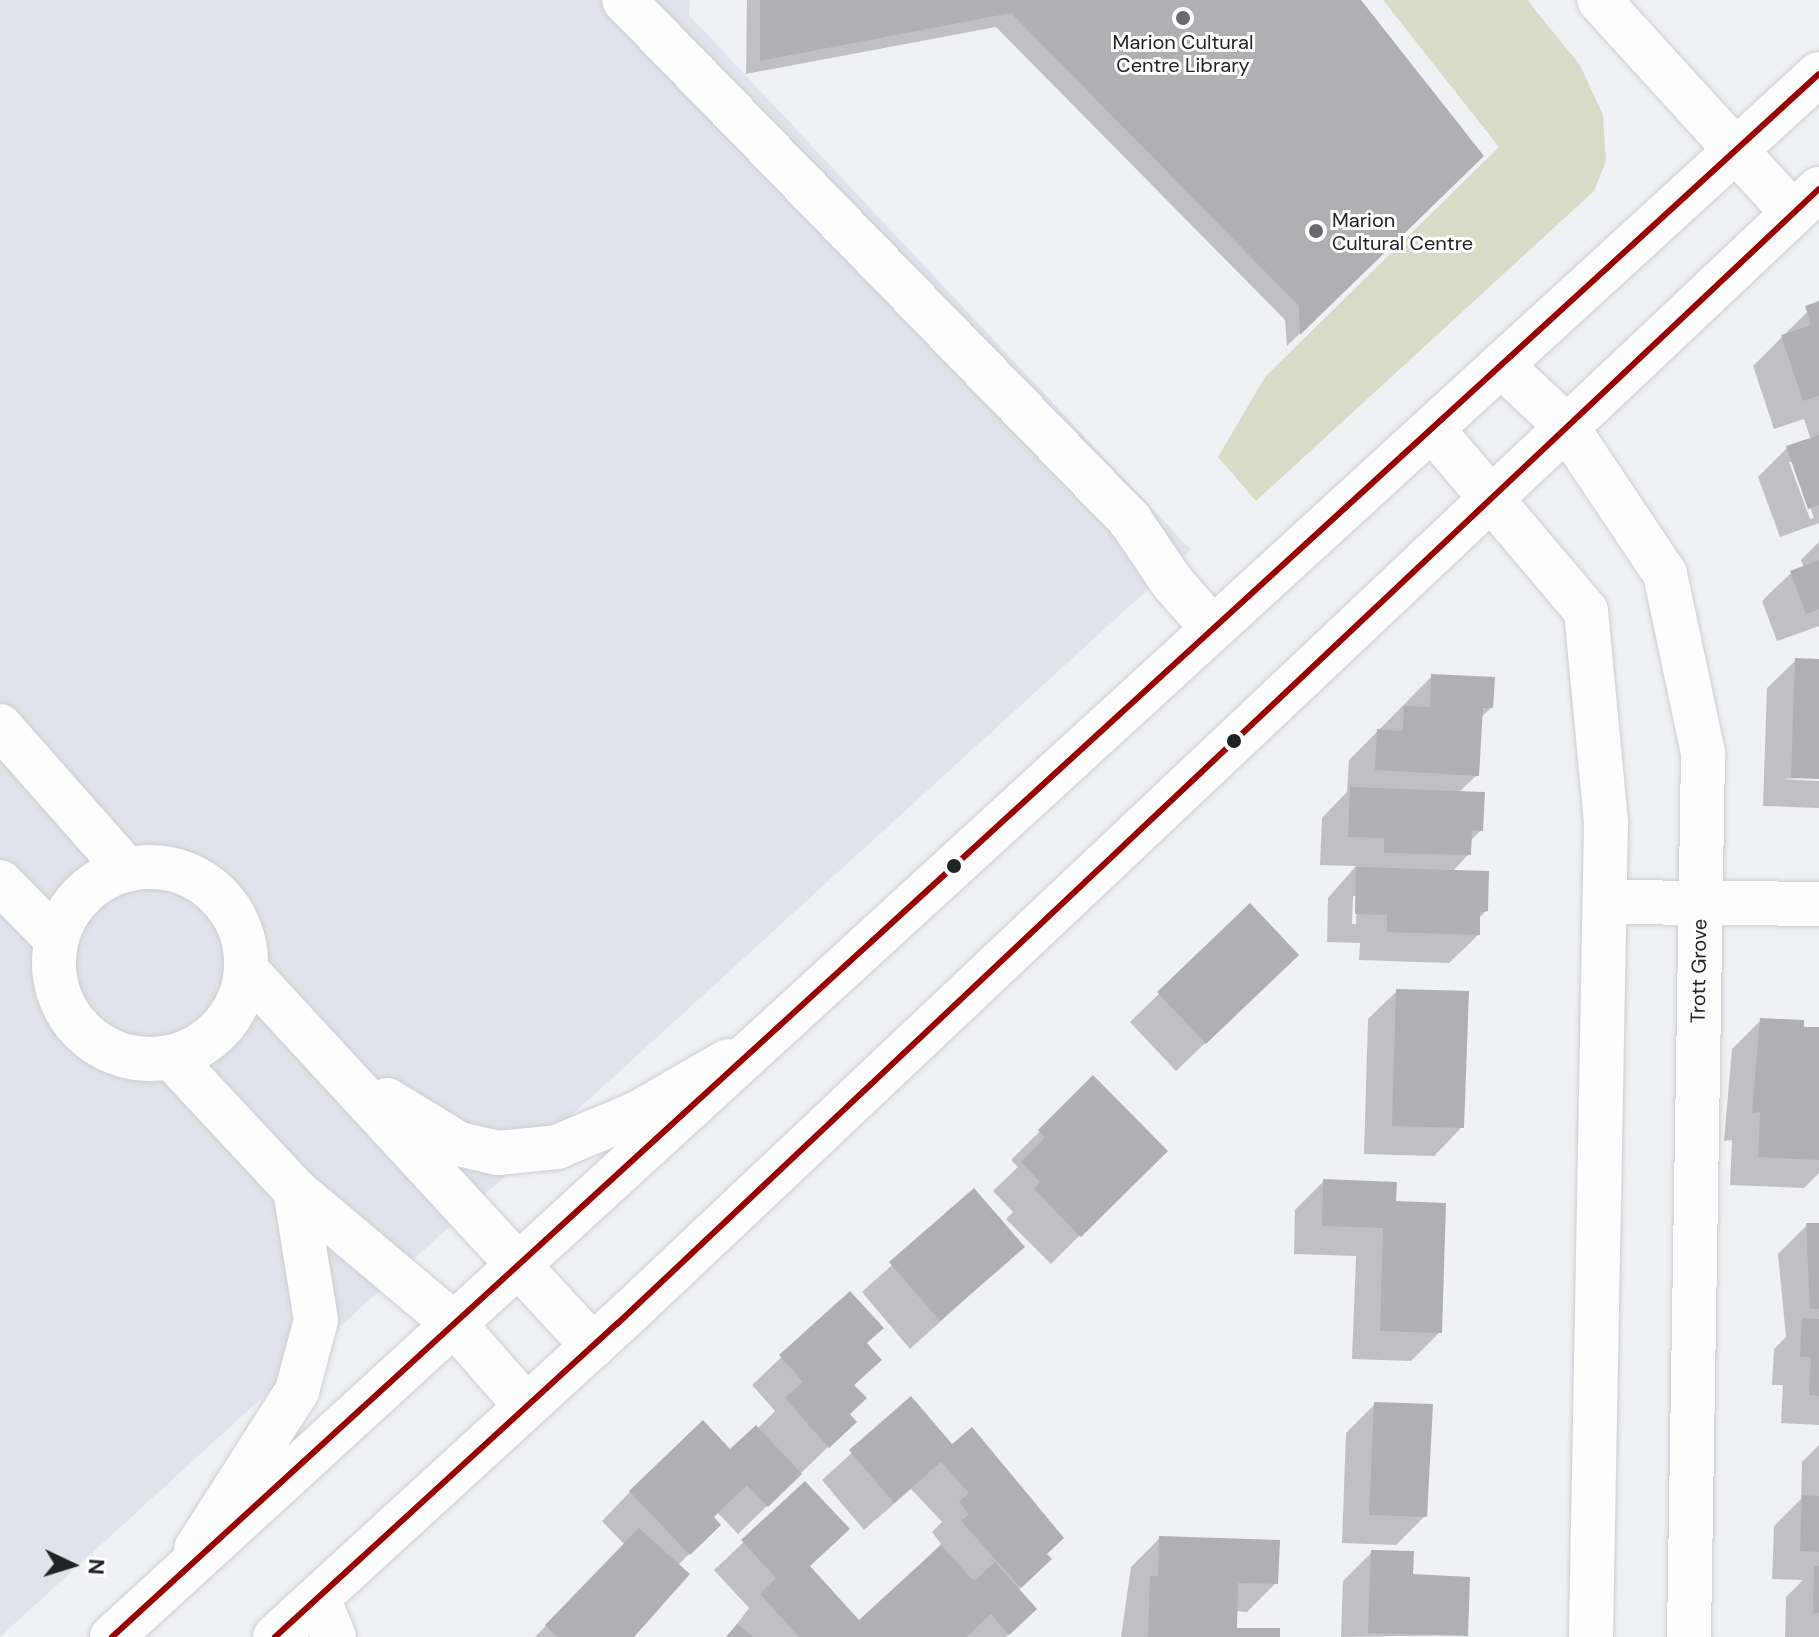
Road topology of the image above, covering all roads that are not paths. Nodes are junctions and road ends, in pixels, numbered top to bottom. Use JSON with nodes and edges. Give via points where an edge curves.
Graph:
{"nodes":[{"id":1,"x":624,"y":0,"type":"edge"},
{"id":2,"x":1599,"y":0,"type":"edge"},
{"id":3,"x":1819,"y":74,"type":"edge"},
{"id":4,"x":1736,"y":153,"type":"junction"},
{"id":5,"x":1806,"y":201,"type":"edge"},
{"id":6,"x":1503,"y":367,"type":"junction"},
{"id":7,"x":1566,"y":426,"type":"junction"},
{"id":8,"x":1433,"y":430,"type":"junction"},
{"id":9,"x":1493,"y":499,"type":"junction"},
{"id":10,"x":1213,"y":629,"type":"junction"},
{"id":11,"x":3,"y":731,"type":"edge"},
{"id":12,"x":127,"y":870,"type":"junction"},
{"id":13,"x":0,"y":882,"type":"edge"},
{"id":14,"x":1605,"y":902,"type":"junction"},
{"id":15,"x":1700,"y":903,"type":"junction"},
{"id":16,"x":1819,"y":904,"type":"edge"},
{"id":17,"x":57,"y":940,"type":"junction"},
{"id":18,"x":246,"y":970,"type":"junction"},
{"id":19,"x":764,"y":1040,"type":"junction"},
{"id":20,"x":171,"y":1057,"type":"junction"},
{"id":21,"x":338,"y":1069,"type":"junction"},
{"id":22,"x":295,"y":1190,"type":"junction"},
{"id":23,"x":518,"y":1265,"type":"junction"},
{"id":24,"x":454,"y":1324,"type":"junction"},
{"id":25,"x":593,"y":1346,"type":"junction"},
{"id":26,"x":526,"y":1406,"type":"junction"},
{"id":27,"x":177,"y":1577,"type":"junction"},
{"id":28,"x":326,"y":1617,"type":"edge"},
{"id":29,"x":112,"y":1637,"type":"edge"},
{"id":30,"x":275,"y":1637,"type":"edge"},
{"id":31,"x":1591,"y":1637,"type":"edge"},
{"id":32,"x":1689,"y":1637,"type":"edge"}],
"edges":[{"from":1,"to":10,"type":"street","via":[[1130,520],[1172,582]]},
{"from":2,"to":4,"type":"street"},
{"from":3,"to":4,"type":"street"},
{"from":4,"to":5,"type":"street"},
{"from":4,"to":6,"type":"street"},
{"from":5,"to":7,"type":"street"},
{"from":6,"to":7,"type":"street","name":"Trott Grove"},
{"from":6,"to":8,"type":"street"},
{"from":7,"to":9,"type":"street"},
{"from":7,"to":15,"type":"street","name":"Trott Grove","via":[[1665,574],[1703,753]]},
{"from":8,"to":9,"type":"street"},
{"from":8,"to":10,"type":"street"},
{"from":9,"to":14,"type":"street","via":[[1586,611],[1606,823]]},
{"from":9,"to":25,"type":"street"},
{"from":10,"to":19,"type":"street"},
{"from":11,"to":12,"type":"street"},
{"from":12,"to":17,"type":"street","via":[[103,879],[83,895]]},
{"from":12,"to":18,"type":"street","via":[[159,867],[191,876],[217,893],[244,942]]},
{"from":13,"to":17,"type":"street"},
{"from":14,"to":15,"type":"street"},
{"from":14,"to":31,"type":"street"},
{"from":15,"to":16,"type":"street"},
{"from":15,"to":32,"type":"street","name":"Trott Grove"},
{"from":17,"to":20,"type":"street","via":[[61,1000],[78,1026],[120,1054]]},
{"from":18,"to":20,"type":"street","via":[[239,1000],[223,1026],[200,1046]]},
{"from":18,"to":21,"type":"street"},
{"from":19,"to":21,"type":"street","via":[[636,1114],[557,1147],[498,1153],[459,1144]]},
{"from":19,"to":23,"type":"street"},
{"from":20,"to":22,"type":"street"},
{"from":21,"to":23,"type":"street"},
{"from":22,"to":24,"type":"street"},
{"from":22,"to":27,"type":"street","via":[[316,1320],[297,1391]]},
{"from":23,"to":24,"type":"street"},
{"from":23,"to":25,"type":"street"},
{"from":24,"to":26,"type":"street"},
{"from":24,"to":27,"type":"street"},
{"from":25,"to":26,"type":"street"},
{"from":26,"to":28,"type":"street"},
{"from":27,"to":29,"type":"street"},
{"from":28,"to":30,"type":"street"}]}
